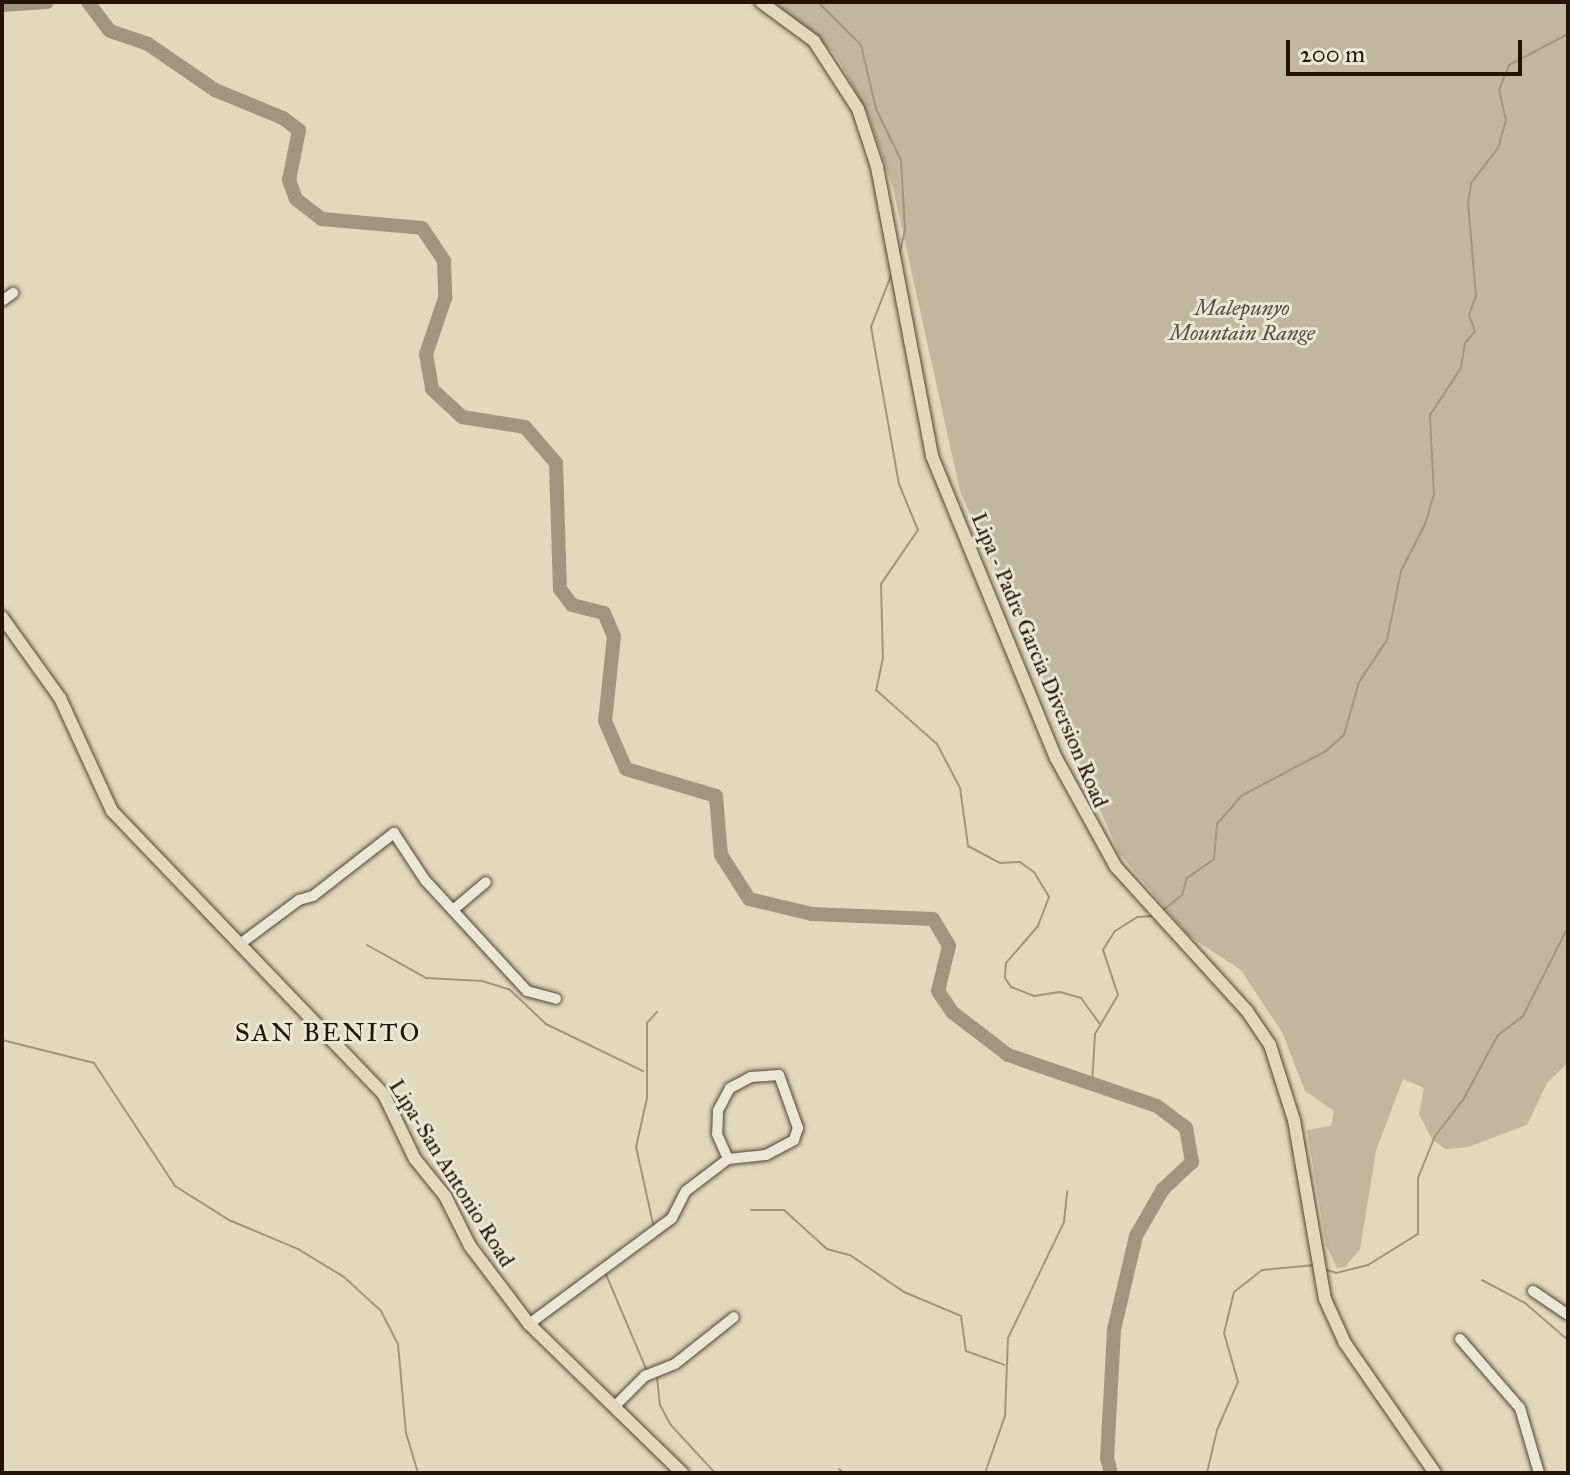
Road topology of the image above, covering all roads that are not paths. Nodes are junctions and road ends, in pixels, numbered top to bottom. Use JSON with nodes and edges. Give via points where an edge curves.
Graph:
{"nodes":[{"id":1,"x":761,"y":2,"type":"edge"},
{"id":2,"x":13,"y":293,"type":"dead end"},
{"id":3,"x":2,"y":301,"type":"edge"},
{"id":4,"x":2,"y":617,"type":"edge"},
{"id":5,"x":486,"y":882,"type":"dead end"},
{"id":6,"x":453,"y":910,"type":"junction"},
{"id":7,"x":240,"y":944,"type":"junction"},
{"id":8,"x":556,"y":999,"type":"dead end"},
{"id":9,"x":728,"y":1159,"type":"junction"},
{"id":10,"x":1533,"y":1291,"type":"dead end"},
{"id":11,"x":1568,"y":1315,"type":"edge"},
{"id":12,"x":734,"y":1317,"type":"dead end"},
{"id":13,"x":529,"y":1324,"type":"junction"},
{"id":14,"x":1460,"y":1339,"type":"dead end"},
{"id":15,"x":615,"y":1406,"type":"junction"},
{"id":16,"x":682,"y":1473,"type":"edge"},
{"id":17,"x":1435,"y":1473,"type":"edge"},
{"id":18,"x":1539,"y":1473,"type":"edge"}],
"edges":[{"from":1,"to":17,"type":"main road","name":"Lipa - Padre Garcia Diversion Road","via":[[814,41],[858,109],[877,167],[932,456],[1056,758],[1100,843],[1135,890],[1247,1011],[1270,1045],[1294,1120],[1325,1299],[1345,1343]]},
{"from":2,"to":3,"type":"street"},
{"from":4,"to":7,"type":"main road","name":"Lipa-San Antonio Road","via":[[60,698],[112,811]]},
{"from":5,"to":6,"type":"street"},
{"from":6,"to":7,"type":"street","via":[[394,833]]},
{"from":6,"to":8,"type":"street","via":[[527,991]]},
{"from":7,"to":13,"type":"main road","name":"Lipa-San Antonio Road","via":[[384,1095],[415,1159],[445,1196],[470,1246]]},
{"from":9,"to":9,"type":"street","via":[[718,1122],[730,1088],[751,1077],[779,1075],[798,1128],[794,1140],[766,1155]]},
{"from":9,"to":13,"type":"street","via":[[686,1191],[672,1218]]},
{"from":10,"to":11,"type":"street"},
{"from":12,"to":15,"type":"street","via":[[675,1364],[645,1376]]},
{"from":13,"to":15,"type":"main road","name":"Lipa-San Antonio Road"},
{"from":14,"to":18,"type":"street","via":[[1520,1408]]},
{"from":15,"to":16,"type":"main road","name":"Lipa-San Antonio Road"}]}
